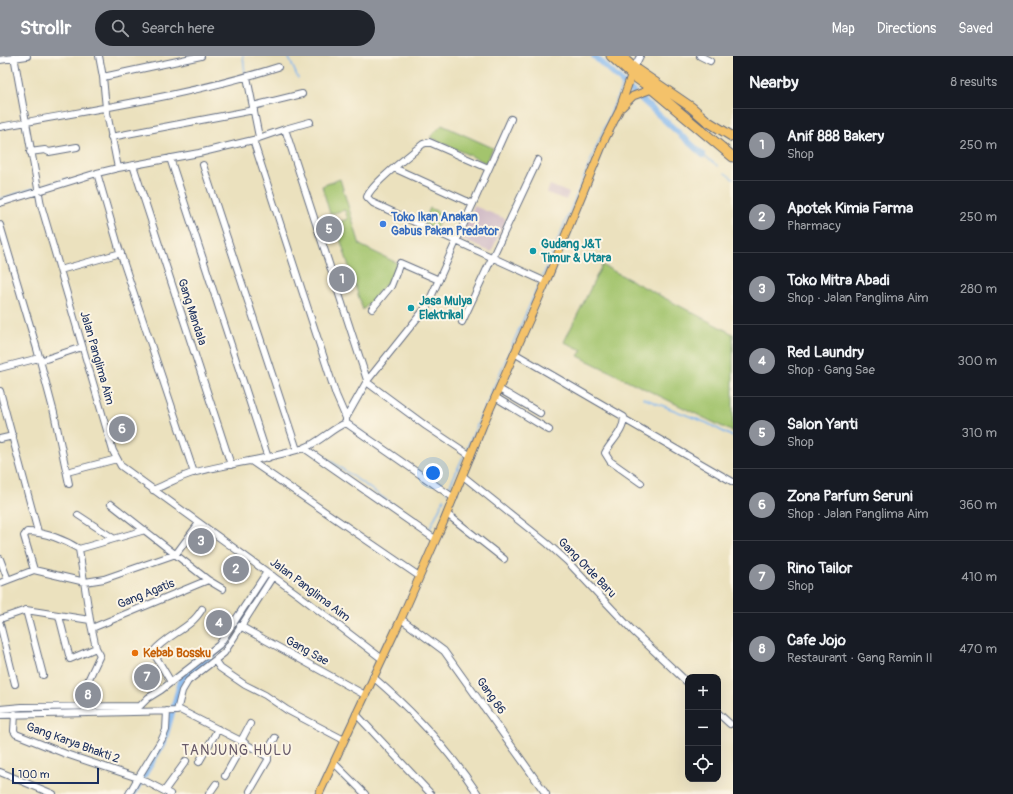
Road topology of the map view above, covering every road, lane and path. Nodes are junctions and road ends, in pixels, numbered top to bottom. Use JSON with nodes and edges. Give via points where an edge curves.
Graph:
{"nodes":[{"id":1,"x":27,"y":56,"type":"edge"},
{"id":2,"x":98,"y":56,"type":"edge"},
{"id":3,"x":201,"y":56,"type":"edge"},
{"id":4,"x":611,"y":56,"type":"edge"},
{"id":5,"x":621,"y":56,"type":"edge"},
{"id":6,"x":640,"y":56,"type":"edge"},
{"id":7,"x":700,"y":56,"type":"edge"},
{"id":8,"x":14,"y":57,"type":"edge"},
{"id":9,"x":0,"y":60,"type":"edge"},
{"id":10,"x":710,"y":61,"type":"dead end"},
{"id":11,"x":278,"y":67,"type":"dead end"},
{"id":12,"x":632,"y":75,"type":"junction"},
{"id":13,"x":103,"y":77,"type":"junction"},
{"id":14,"x":247,"y":77,"type":"junction"},
{"id":15,"x":652,"y":89,"type":"junction"},
{"id":16,"x":302,"y":94,"type":"dead end"},
{"id":17,"x":106,"y":108,"type":"junction"},
{"id":18,"x":253,"y":108,"type":"junction"},
{"id":19,"x":619,"y":111,"type":"junction"},
{"id":20,"x":511,"y":119,"type":"dead end"},
{"id":21,"x":310,"y":122,"type":"dead end"},
{"id":22,"x":25,"y":123,"type":"junction"},
{"id":23,"x":0,"y":128,"type":"edge"},
{"id":24,"x":285,"y":129,"type":"junction"},
{"id":25,"x":111,"y":137,"type":"junction"},
{"id":26,"x":733,"y":137,"type":"edge"},
{"id":27,"x":256,"y":138,"type":"junction"},
{"id":28,"x":77,"y":147,"type":"dead end"},
{"id":29,"x":30,"y":152,"type":"junction"},
{"id":30,"x":733,"y":157,"type":"edge"},
{"id":31,"x":170,"y":158,"type":"junction"},
{"id":32,"x":538,"y":160,"type":"dead end"},
{"id":33,"x":133,"y":165,"type":"junction"},
{"id":34,"x":203,"y":165,"type":"dead end"},
{"id":35,"x":118,"y":168,"type":"junction"},
{"id":36,"x":394,"y":168,"type":"junction"},
{"id":37,"x":488,"y":168,"type":"junction"},
{"id":38,"x":97,"y":173,"type":"junction"},
{"id":39,"x":37,"y":192,"type":"junction"},
{"id":40,"x":0,"y":203,"type":"edge"},
{"id":41,"x":473,"y":204,"type":"junction"},
{"id":42,"x":0,"y":225,"type":"edge"},
{"id":43,"x":456,"y":241,"type":"junction"},
{"id":44,"x":121,"y":253,"type":"junction"},
{"id":45,"x":492,"y":258,"type":"junction"},
{"id":46,"x":60,"y":270,"type":"junction"},
{"id":47,"x":439,"y":280,"type":"junction"},
{"id":48,"x":546,"y":282,"type":"junction"},
{"id":49,"x":372,"y":309,"type":"dead end"},
{"id":50,"x":462,"y":322,"type":"dead end"},
{"id":51,"x":82,"y":347,"type":"junction"},
{"id":52,"x":514,"y":353,"type":"junction"},
{"id":53,"x":40,"y":359,"type":"junction"},
{"id":54,"x":0,"y":368,"type":"edge"},
{"id":55,"x":367,"y":381,"type":"junction"},
{"id":56,"x":499,"y":389,"type":"junction"},
{"id":57,"x":0,"y":391,"type":"edge"},
{"id":58,"x":496,"y":398,"type":"junction"},
{"id":59,"x":540,"y":413,"type":"dead end"},
{"id":60,"x":624,"y":419,"type":"junction"},
{"id":61,"x":346,"y":421,"type":"junction"},
{"id":62,"x":549,"y":430,"type":"dead end"},
{"id":63,"x":13,"y":436,"type":"junction"},
{"id":64,"x":0,"y":439,"type":"edge"},
{"id":65,"x":304,"y":448,"type":"junction"},
{"id":66,"x":297,"y":450,"type":"junction"},
{"id":67,"x":471,"y":456,"type":"junction"},
{"id":68,"x":268,"y":458,"type":"junction"},
{"id":69,"x":117,"y":459,"type":"junction"},
{"id":70,"x":251,"y":461,"type":"junction"},
{"id":71,"x":231,"y":465,"type":"junction"},
{"id":72,"x":67,"y":472,"type":"junction"},
{"id":73,"x":194,"y":473,"type":"junction"},
{"id":74,"x":463,"y":476,"type":"junction"},
{"id":75,"x":733,"y":482,"type":"edge"},
{"id":76,"x":69,"y":484,"type":"dead end"},
{"id":77,"x":641,"y":484,"type":"dead end"},
{"id":78,"x":153,"y":490,"type":"junction"},
{"id":79,"x":454,"y":498,"type":"junction"},
{"id":80,"x":111,"y":504,"type":"dead end"},
{"id":81,"x":447,"y":514,"type":"junction"},
{"id":82,"x":78,"y":515,"type":"dead end"},
{"id":83,"x":199,"y":523,"type":"junction"},
{"id":84,"x":145,"y":530,"type":"junction"},
{"id":85,"x":38,"y":532,"type":"junction"},
{"id":86,"x":113,"y":538,"type":"junction"},
{"id":87,"x":435,"y":539,"type":"junction"},
{"id":88,"x":79,"y":549,"type":"junction"},
{"id":89,"x":176,"y":554,"type":"junction"},
{"id":90,"x":0,"y":559,"type":"edge"},
{"id":91,"x":504,"y":559,"type":"dead end"},
{"id":92,"x":34,"y":570,"type":"junction"},
{"id":93,"x":270,"y":574,"type":"junction"},
{"id":94,"x":419,"y":576,"type":"junction"},
{"id":95,"x":8,"y":580,"type":"junction"},
{"id":96,"x":208,"y":580,"type":"junction"},
{"id":97,"x":84,"y":582,"type":"junction"},
{"id":98,"x":0,"y":583,"type":"edge"},
{"id":99,"x":223,"y":589,"type":"dead end"},
{"id":100,"x":202,"y":609,"type":"dead end"},
{"id":101,"x":26,"y":610,"type":"junction"},
{"id":102,"x":59,"y":616,"type":"junction"},
{"id":103,"x":0,"y":619,"type":"edge"},
{"id":104,"x":90,"y":620,"type":"junction"},
{"id":105,"x":403,"y":621,"type":"junction"},
{"id":106,"x":0,"y":624,"type":"edge"},
{"id":107,"x":240,"y":626,"type":"junction"},
{"id":108,"x":92,"y":628,"type":"junction"},
{"id":109,"x":96,"y":648,"type":"junction"},
{"id":110,"x":382,"y":658,"type":"junction"},
{"id":111,"x":215,"y":661,"type":"junction"},
{"id":112,"x":43,"y":675,"type":"dead end"},
{"id":113,"x":373,"y":677,"type":"junction"},
{"id":114,"x":685,"y":681,"type":"edge"},
{"id":115,"x":171,"y":682,"type":"junction"},
{"id":116,"x":15,"y":684,"type":"dead end"},
{"id":117,"x":364,"y":695,"type":"junction"},
{"id":118,"x":84,"y":707,"type":"junction"},
{"id":119,"x":0,"y":709,"type":"edge"},
{"id":120,"x":140,"y":709,"type":"junction"},
{"id":121,"x":173,"y":711,"type":"junction"},
{"id":122,"x":14,"y":714,"type":"junction"},
{"id":123,"x":356,"y":714,"type":"junction"},
{"id":124,"x":0,"y":715,"type":"edge"},
{"id":125,"x":721,"y":716,"type":"edge"},
{"id":126,"x":250,"y":724,"type":"dead end"},
{"id":127,"x":730,"y":724,"type":"dead end"},
{"id":128,"x":218,"y":728,"type":"junction"},
{"id":129,"x":275,"y":738,"type":"dead end"},
{"id":130,"x":344,"y":740,"type":"junction"},
{"id":131,"x":242,"y":741,"type":"junction"},
{"id":132,"x":265,"y":755,"type":"junction"},
{"id":133,"x":186,"y":761,"type":"dead end"},
{"id":134,"x":199,"y":762,"type":"dead end"},
{"id":135,"x":334,"y":763,"type":"junction"},
{"id":136,"x":0,"y":772,"type":"edge"},
{"id":137,"x":225,"y":776,"type":"dead end"},
{"id":138,"x":142,"y":779,"type":"junction"},
{"id":139,"x":216,"y":784,"type":"dead end"},
{"id":140,"x":250,"y":791,"type":"dead end"},
{"id":141,"x":168,"y":792,"type":"edge"},
{"id":142,"x":53,"y":794,"type":"edge"},
{"id":143,"x":129,"y":794,"type":"edge"},
{"id":144,"x":209,"y":794,"type":"edge"},
{"id":145,"x":319,"y":794,"type":"edge"},
{"id":146,"x":365,"y":794,"type":"edge"},
{"id":147,"x":431,"y":794,"type":"edge"},
{"id":148,"x":478,"y":794,"type":"edge"},
{"id":149,"x":545,"y":794,"type":"edge"}],
"edges":[{"from":1,"to":8,"type":"street"},
{"from":2,"to":13,"type":"street"},
{"from":3,"to":13,"type":"street"},
{"from":4,"to":12,"type":"highway"},
{"from":5,"to":12,"type":"highway"},
{"from":6,"to":12,"type":"street"},
{"from":7,"to":10,"type":"street"},
{"from":8,"to":9,"type":"street"},
{"from":8,"to":22,"type":"street","name":"Jalan Panglima Aim"},
{"from":11,"to":14,"type":"street"},
{"from":12,"to":15,"type":"highway"},
{"from":12,"to":19,"type":"main road"},
{"from":12,"to":26,"type":"highway","via":[[691,107]]},
{"from":13,"to":17,"type":"street"},
{"from":14,"to":17,"type":"street","via":[[179,94]]},
{"from":14,"to":18,"type":"street"},
{"from":15,"to":19,"type":"main road","via":[[633,96]]},
{"from":15,"to":30,"type":"highway"},
{"from":16,"to":18,"type":"street"},
{"from":17,"to":22,"type":"street"},
{"from":17,"to":25,"type":"street"},
{"from":18,"to":25,"type":"street"},
{"from":18,"to":27,"type":"street"},
{"from":19,"to":48,"type":"main road"},
{"from":20,"to":37,"type":"street"},
{"from":21,"to":24,"type":"street"},
{"from":22,"to":23,"type":"street"},
{"from":22,"to":29,"type":"street","name":"Jalan Panglima Aim"},
{"from":24,"to":27,"type":"street"},
{"from":24,"to":55,"type":"street"},
{"from":25,"to":35,"type":"street"},
{"from":27,"to":31,"type":"street"},
{"from":27,"to":61,"type":"street"},
{"from":28,"to":29,"type":"street"},
{"from":29,"to":39,"type":"street","name":"Jalan Panglima Aim"},
{"from":31,"to":33,"type":"street"},
{"from":31,"to":68,"type":"street"},
{"from":32,"to":45,"type":"street"},
{"from":33,"to":35,"type":"street"},
{"from":33,"to":71,"type":"street","name":"Gang Mandala"},
{"from":34,"to":66,"type":"street"},
{"from":35,"to":38,"type":"street"},
{"from":36,"to":37,"type":"street","via":[[429,142]]},
{"from":36,"to":41,"type":"street"},
{"from":36,"to":43,"type":"street","via":[[370,190],[367,197],[373,203]]},
{"from":37,"to":41,"type":"street"},
{"from":38,"to":39,"type":"street"},
{"from":38,"to":44,"type":"street"},
{"from":39,"to":40,"type":"street"},
{"from":39,"to":46,"type":"street","name":"Jalan Panglima Aim"},
{"from":41,"to":43,"type":"street"},
{"from":42,"to":53,"type":"street"},
{"from":43,"to":45,"type":"street"},
{"from":43,"to":47,"type":"street"},
{"from":44,"to":46,"type":"street"},
{"from":44,"to":73,"type":"street"},
{"from":45,"to":48,"type":"street"},
{"from":45,"to":50,"type":"street"},
{"from":46,"to":51,"type":"street","name":"Jalan Panglima Aim"},
{"from":47,"to":49,"type":"street","via":[[400,263],[391,286]]},
{"from":47,"to":55,"type":"street","via":[[427,306]]},
{"from":48,"to":52,"type":"main road"},
{"from":51,"to":53,"type":"street"},
{"from":51,"to":69,"type":"street","name":"Jalan Panglima Aim"},
{"from":52,"to":56,"type":"main road"},
{"from":52,"to":60,"type":"street"},
{"from":53,"to":54,"type":"street"},
{"from":53,"to":72,"type":"street"},
{"from":55,"to":61,"type":"street"},
{"from":55,"to":67,"type":"street","via":[[401,408]]},
{"from":56,"to":58,"type":"main road"},
{"from":56,"to":59,"type":"street"},
{"from":57,"to":63,"type":"street"},
{"from":58,"to":62,"type":"street"},
{"from":58,"to":67,"type":"main road"},
{"from":60,"to":75,"type":"street"},
{"from":60,"to":77,"type":"street","via":[[605,453],[610,461]]},
{"from":61,"to":65,"type":"street"},
{"from":61,"to":79,"type":"street"},
{"from":63,"to":64,"type":"street"},
{"from":63,"to":85,"type":"street"},
{"from":65,"to":66,"type":"street"},
{"from":65,"to":87,"type":"street"},
{"from":66,"to":68,"type":"street"},
{"from":67,"to":74,"type":"main road"},
{"from":68,"to":70,"type":"street"},
{"from":69,"to":72,"type":"street"},
{"from":69,"to":78,"type":"street","name":"Jalan Panglima Aim","via":[[121,466]]},
{"from":70,"to":71,"type":"street"},
{"from":70,"to":94,"type":"street"},
{"from":71,"to":73,"type":"street"},
{"from":72,"to":76,"type":"street"},
{"from":73,"to":78,"type":"street"},
{"from":74,"to":79,"type":"main road"},
{"from":74,"to":114,"type":"street","name":"Gang Orde Baru","via":[[548,544]]},
{"from":78,"to":83,"type":"street","name":"Jalan Panglima Aim"},
{"from":79,"to":81,"type":"main road"},
{"from":80,"to":84,"type":"street"},
{"from":81,"to":87,"type":"main road"},
{"from":81,"to":91,"type":"street"},
{"from":82,"to":86,"type":"street"},
{"from":83,"to":89,"type":"street"},
{"from":83,"to":93,"type":"street","name":"Jalan Panglima Aim"},
{"from":84,"to":86,"type":"street"},
{"from":84,"to":89,"type":"street"},
{"from":85,"to":88,"type":"street"},
{"from":85,"to":92,"type":"street","via":[[27,532],[24,536]]},
{"from":86,"to":88,"type":"street","via":[[95,546]]},
{"from":87,"to":94,"type":"main road"},
{"from":88,"to":97,"type":"street"},
{"from":89,"to":96,"type":"street"},
{"from":89,"to":97,"type":"street","via":[[104,579]]},
{"from":90,"to":95,"type":"street"},
{"from":92,"to":95,"type":"street"},
{"from":92,"to":97,"type":"street"},
{"from":93,"to":107,"type":"street"},
{"from":93,"to":110,"type":"street","name":"Jalan Panglima Aim"},
{"from":93,"to":115,"type":"street","via":[[219,645]]},
{"from":94,"to":105,"type":"main road"},
{"from":95,"to":98,"type":"street"},
{"from":96,"to":99,"type":"street"},
{"from":96,"to":108,"type":"street","name":"Gang Agatis"},
{"from":97,"to":104,"type":"street"},
{"from":100,"to":115,"type":"street","via":[[194,620],[153,652]]},
{"from":101,"to":102,"type":"street"},
{"from":101,"to":103,"type":"street"},
{"from":101,"to":112,"type":"street"},
{"from":102,"to":104,"type":"street"},
{"from":102,"to":109,"type":"street","via":[[70,659]]},
{"from":104,"to":108,"type":"street"},
{"from":105,"to":110,"type":"main road"},
{"from":105,"to":149,"type":"street","name":"Gang 86","via":[[444,651]]},
{"from":106,"to":116,"type":"street"},
{"from":107,"to":111,"type":"street","via":[[224,653]]},
{"from":107,"to":117,"type":"street","name":"Gang Sae"},
{"from":108,"to":109,"type":"street"},
{"from":109,"to":118,"type":"street","via":[[100,655],[85,687]]},
{"from":110,"to":113,"type":"main road"},
{"from":111,"to":121,"type":"street","via":[[188,681]]},
{"from":111,"to":130,"type":"street","via":[[220,668],[287,710]]},
{"from":113,"to":117,"type":"main road"},
{"from":113,"to":148,"type":"street","via":[[421,722]]},
{"from":115,"to":120,"type":"street","via":[[148,698]]},
{"from":117,"to":123,"type":"main road"},
{"from":118,"to":119,"type":"street"},
{"from":118,"to":120,"type":"street"},
{"from":120,"to":121,"type":"street"},
{"from":120,"to":122,"type":"street"},
{"from":121,"to":128,"type":"street"},
{"from":121,"to":138,"type":"street"},
{"from":122,"to":124,"type":"street"},
{"from":122,"to":138,"type":"street","name":"Gang Karya Bhakti 2","via":[[16,734],[66,754]]},
{"from":123,"to":130,"type":"main road"},
{"from":123,"to":147,"type":"street"},
{"from":125,"to":127,"type":"street"},
{"from":126,"to":131,"type":"street"},
{"from":128,"to":131,"type":"street"},
{"from":128,"to":134,"type":"street"},
{"from":129,"to":132,"type":"street"},
{"from":130,"to":135,"type":"main road"},
{"from":131,"to":132,"type":"street"},
{"from":131,"to":137,"type":"street"},
{"from":132,"to":140,"type":"street","via":[[268,760]]},
{"from":133,"to":141,"type":"street"},
{"from":135,"to":145,"type":"main road"},
{"from":135,"to":146,"type":"street"},
{"from":136,"to":142,"type":"street"},
{"from":138,"to":141,"type":"street"},
{"from":138,"to":143,"type":"street"},
{"from":139,"to":144,"type":"street"}]}
